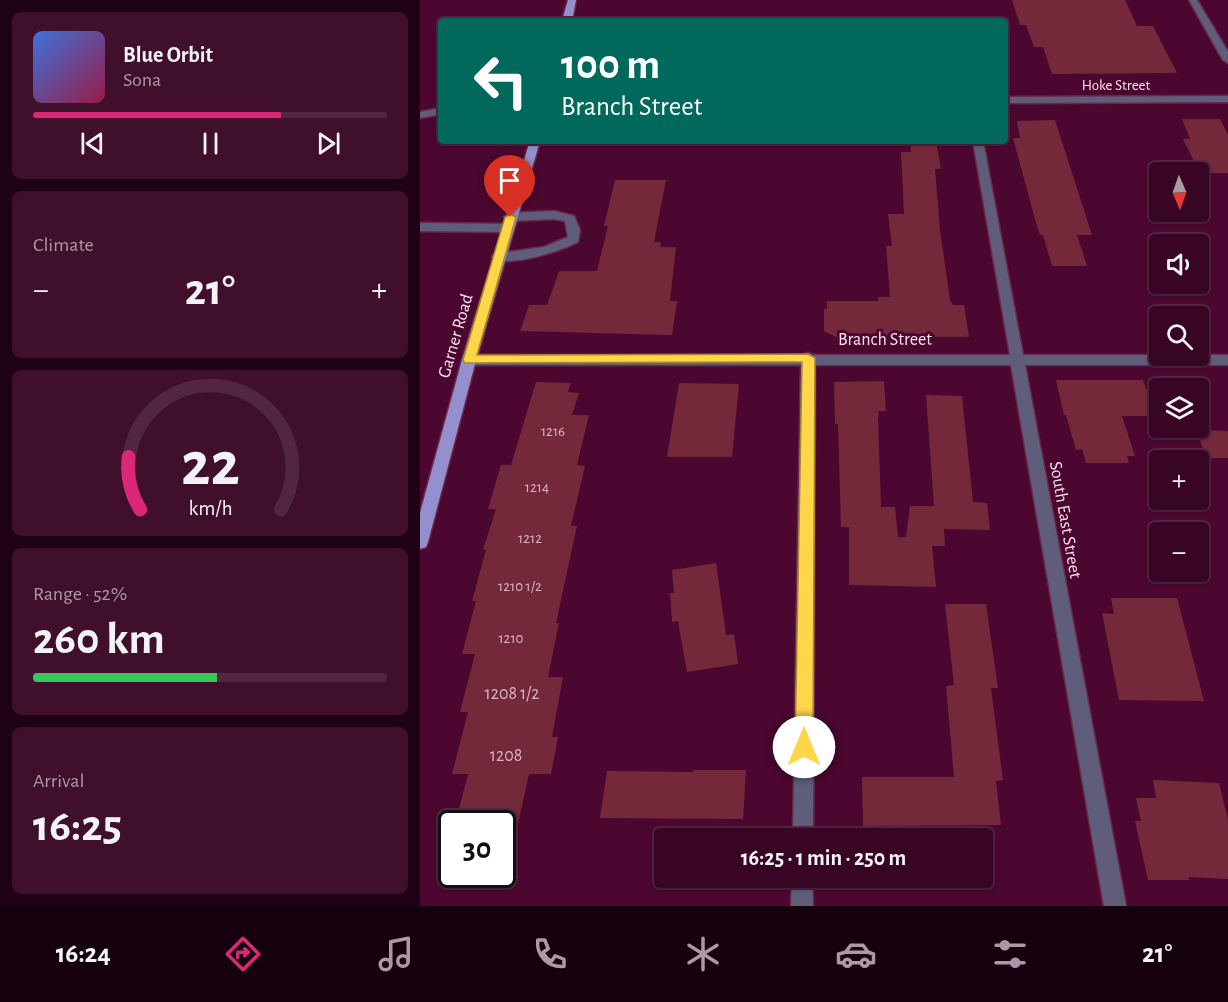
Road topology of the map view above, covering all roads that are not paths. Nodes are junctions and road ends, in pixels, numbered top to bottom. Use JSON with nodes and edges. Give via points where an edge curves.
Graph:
{"nodes":[{"id":1,"x":572,"y":0,"type":"edge"},
{"id":2,"x":1193,"y":0,"type":"edge"},
{"id":3,"x":568,"y":18,"type":"edge"},
{"id":4,"x":1228,"y":33,"type":"edge"},
{"id":5,"x":1213,"y":34,"type":"junction"},
{"id":6,"x":1228,"y":60,"type":"edge"},
{"id":7,"x":1228,"y":99,"type":"edge"},
{"id":8,"x":1008,"y":100,"type":"edge"},
{"id":9,"x":438,"y":112,"type":"edge"},
{"id":10,"x":420,"y":115,"type":"edge"},
{"id":11,"x":534,"y":144,"type":"edge"},
{"id":12,"x":979,"y":144,"type":"edge"},
{"id":13,"x":509,"y":223,"type":"junction"},
{"id":14,"x":420,"y":227,"type":"edge"},
{"id":15,"x":498,"y":258,"type":"junction"},
{"id":16,"x":808,"y":358,"type":"junction"},
{"id":17,"x":1016,"y":359,"type":"junction"},
{"id":18,"x":469,"y":360,"type":"junction"},
{"id":19,"x":1228,"y":360,"type":"edge"},
{"id":20,"x":420,"y":542,"type":"edge"},
{"id":21,"x":803,"y":828,"type":"edge"},
{"id":22,"x":802,"y":888,"type":"edge"},
{"id":23,"x":802,"y":906,"type":"edge"},
{"id":24,"x":1115,"y":906,"type":"edge"}],
"edges":[{"from":1,"to":3,"type":"main road"},
{"from":2,"to":5,"type":"street"},
{"from":4,"to":5,"type":"street"},
{"from":5,"to":6,"type":"street"},
{"from":7,"to":8,"type":"street","name":"Hoke Street"},
{"from":9,"to":10,"type":"street"},
{"from":11,"to":13,"type":"main road","name":"Garner Road"},
{"from":12,"to":17,"type":"street","name":"South East Street"},
{"from":13,"to":14,"type":"street"},
{"from":13,"to":15,"type":"main road","name":"Garner Road"},
{"from":13,"to":15,"type":"street","via":[[554,214],[570,219],[574,240],[541,252]]},
{"from":15,"to":18,"type":"main road","name":"Garner Road"},
{"from":16,"to":17,"type":"street","name":"Branch Street"},
{"from":16,"to":18,"type":"street","name":"Branch Street"},
{"from":16,"to":21,"type":"street"},
{"from":17,"to":19,"type":"street","name":"Branch Street"},
{"from":17,"to":24,"type":"street","name":"South East Street"},
{"from":18,"to":20,"type":"main road","name":"Garner Road"},
{"from":22,"to":23,"type":"street"}]}
